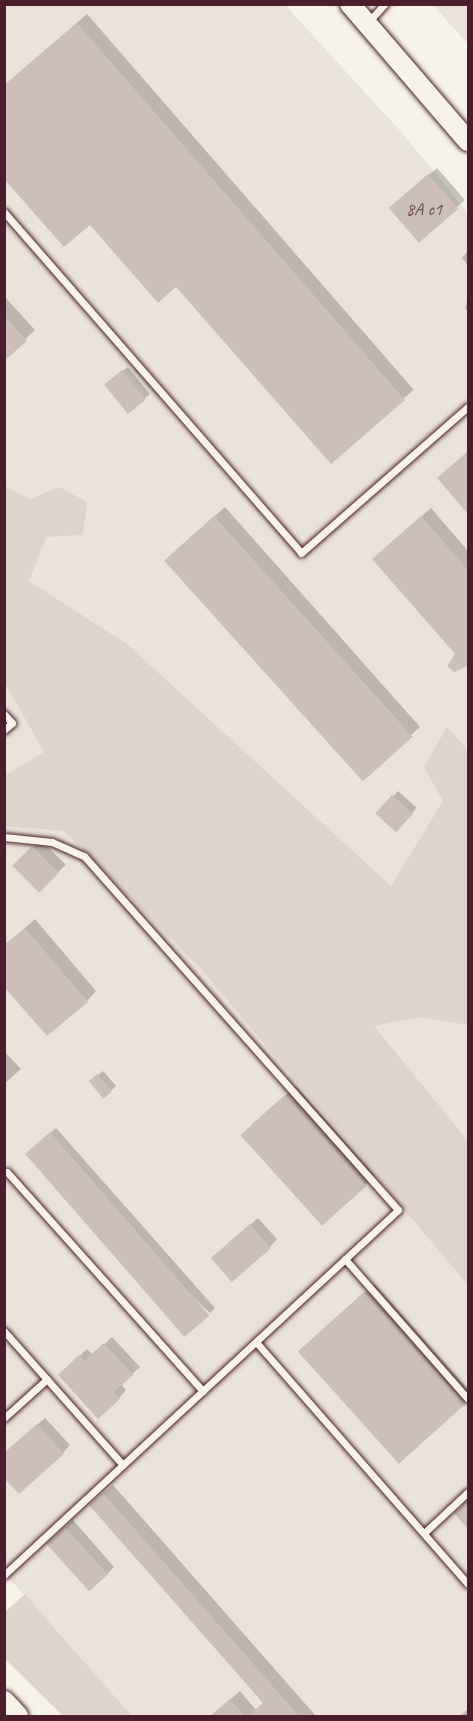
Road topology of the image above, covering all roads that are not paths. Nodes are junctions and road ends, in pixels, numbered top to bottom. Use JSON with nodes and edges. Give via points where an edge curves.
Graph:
{"nodes":[{"id":1,"x":350,"y":4,"type":"edge"},
{"id":2,"x":385,"y":4,"type":"edge"},
{"id":3,"x":367,"y":24,"type":"junction"},
{"id":4,"x":468,"y":141,"type":"edge"},
{"id":5,"x":4,"y":212,"type":"edge"},
{"id":6,"x":468,"y":407,"type":"edge"},
{"id":7,"x":4,"y":714,"type":"edge"},
{"id":8,"x":4,"y":730,"type":"edge"},
{"id":9,"x":4,"y":837,"type":"edge"},
{"id":10,"x":7,"y":1172,"type":"dead end"},
{"id":11,"x":345,"y":1259,"type":"junction"},
{"id":12,"x":4,"y":1331,"type":"edge"},
{"id":13,"x":256,"y":1342,"type":"junction"},
{"id":14,"x":47,"y":1380,"type":"junction"},
{"id":15,"x":203,"y":1391,"type":"junction"},
{"id":16,"x":468,"y":1399,"type":"edge"},
{"id":17,"x":4,"y":1418,"type":"edge"},
{"id":18,"x":123,"y":1465,"type":"junction"},
{"id":19,"x":468,"y":1492,"type":"edge"},
{"id":20,"x":424,"y":1533,"type":"junction"},
{"id":21,"x":4,"y":1575,"type":"edge"},
{"id":22,"x":468,"y":1584,"type":"edge"},
{"id":23,"x":4,"y":1702,"type":"edge"},
{"id":24,"x":17,"y":1716,"type":"edge"}],
"edges":[{"from":1,"to":3,"type":"street"},
{"from":2,"to":3,"type":"lane"},
{"from":3,"to":4,"type":"street"},
{"from":5,"to":6,"type":"lane","via":[[301,553]]},
{"from":7,"to":8,"type":"lane","via":[[12,723]]},
{"from":9,"to":11,"type":"lane","via":[[52,842],[84,856],[398,1210]]},
{"from":10,"to":15,"type":"lane"},
{"from":11,"to":13,"type":"lane"},
{"from":11,"to":16,"type":"lane"},
{"from":12,"to":14,"type":"lane"},
{"from":13,"to":15,"type":"lane"},
{"from":13,"to":20,"type":"lane"},
{"from":14,"to":17,"type":"lane"},
{"from":14,"to":18,"type":"lane"},
{"from":15,"to":18,"type":"lane"},
{"from":18,"to":21,"type":"lane"},
{"from":19,"to":20,"type":"lane"},
{"from":20,"to":22,"type":"lane"},
{"from":23,"to":24,"type":"main road"}]}
